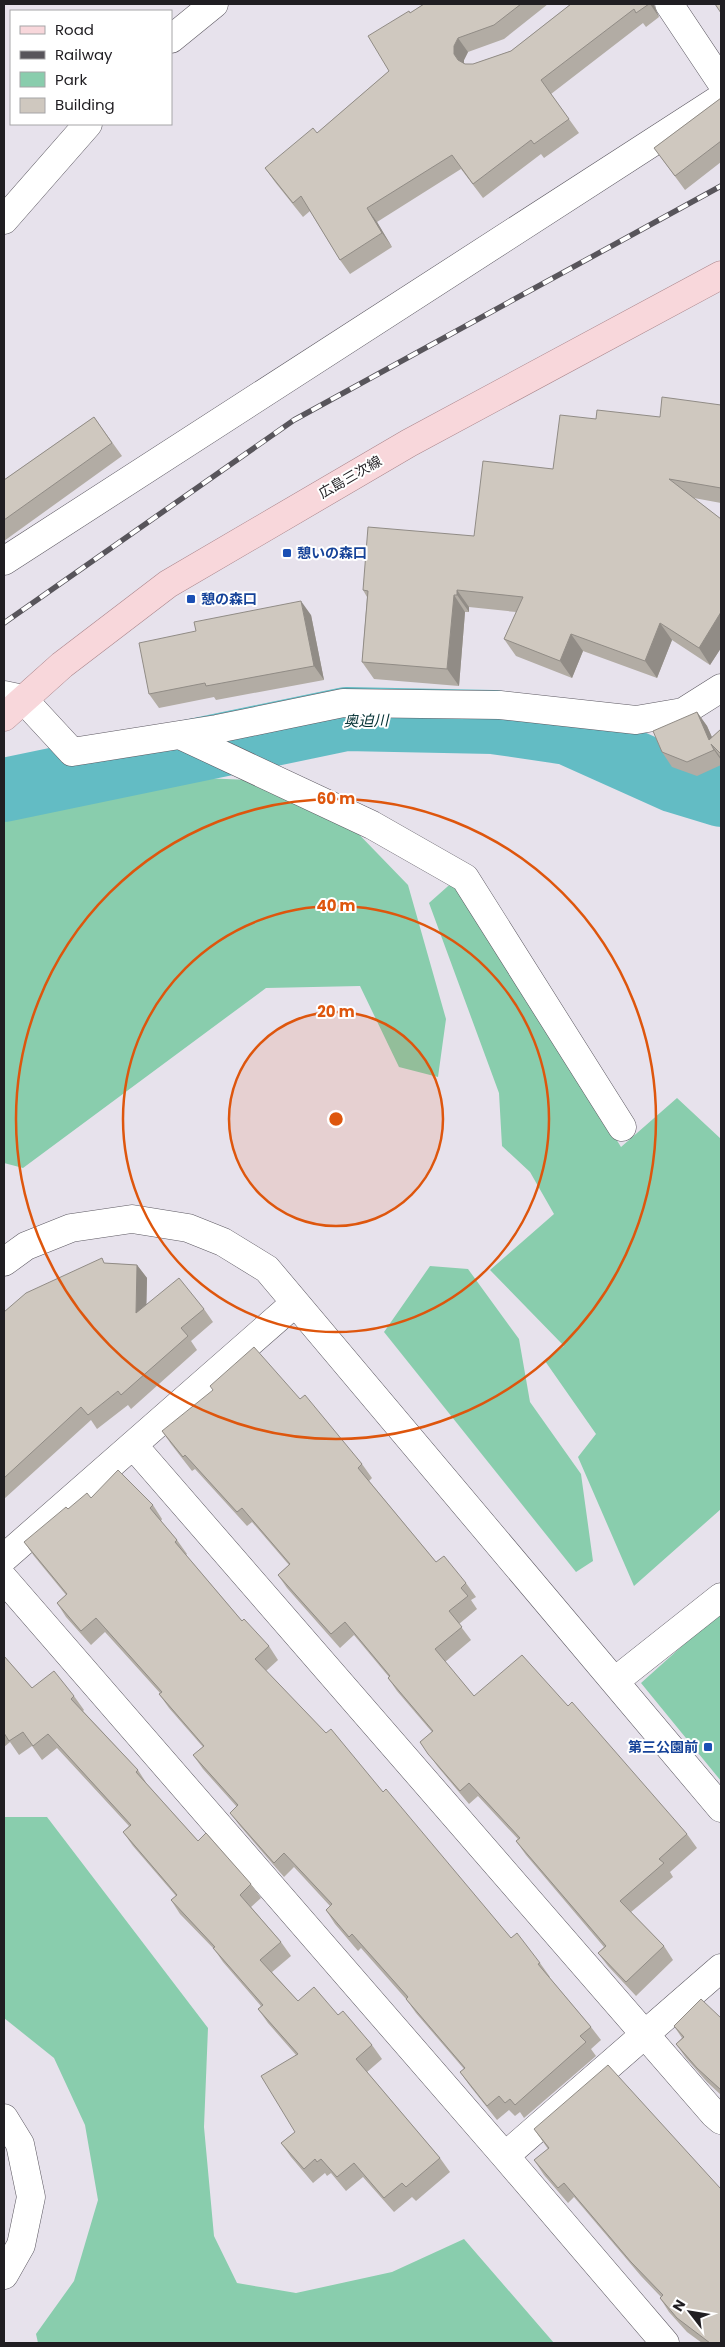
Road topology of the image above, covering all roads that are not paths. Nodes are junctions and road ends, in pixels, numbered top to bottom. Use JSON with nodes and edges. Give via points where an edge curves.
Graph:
{"nodes":[{"id":1,"x":214,"y":4,"type":"edge"},
{"id":2,"x":669,"y":4,"type":"edge"},
{"id":3,"x":172,"y":39,"type":"edge"},
{"id":4,"x":721,"y":82,"type":"edge"},
{"id":5,"x":721,"y":98,"type":"edge"},
{"id":6,"x":87,"y":125,"type":"edge"},
{"id":7,"x":4,"y":220,"type":"edge"},
{"id":8,"x":721,"y":275,"type":"edge"},
{"id":9,"x":4,"y":561,"type":"edge"},
{"id":10,"x":721,"y":688,"type":"edge"},
{"id":11,"x":10,"y":704,"type":"edge"},
{"id":12,"x":180,"y":735,"type":"junction"},
{"id":13,"x":622,"y":1127,"type":"dead end"},
{"id":14,"x":4,"y":1262,"type":"edge"},
{"id":15,"x":295,"y":1303,"type":"junction"},
{"id":16,"x":133,"y":1445,"type":"junction"},
{"id":17,"x":4,"y":1558,"type":"edge"},
{"id":18,"x":4,"y":1580,"type":"edge"},
{"id":19,"x":721,"y":1597,"type":"edge"},
{"id":20,"x":615,"y":1681,"type":"junction"},
{"id":21,"x":721,"y":1808,"type":"edge"},
{"id":22,"x":721,"y":1968,"type":"edge"},
{"id":23,"x":645,"y":2035,"type":"junction"},
{"id":24,"x":4,"y":2118,"type":"edge"},
{"id":25,"x":721,"y":2120,"type":"edge"},
{"id":26,"x":505,"y":2156,"type":"junction"},
{"id":27,"x":4,"y":2275,"type":"edge"},
{"id":28,"x":665,"y":2343,"type":"edge"}],
"edges":[{"from":1,"to":3,"type":"street"},
{"from":2,"to":4,"type":"street"},
{"from":5,"to":9,"type":"street"},
{"from":6,"to":7,"type":"street"},
{"from":8,"to":11,"type":"main road","name":"広島三次線","via":[[409,443],[168,584]]},
{"from":10,"to":12,"type":"street","via":[[683,712],[636,720],[500,705],[343,703]]},
{"from":11,"to":12,"type":"street","via":[[72,752]]},
{"from":12,"to":13,"type":"street","via":[[372,825],[465,878]]},
{"from":14,"to":15,"type":"street","via":[[26,1246],[71,1228],[132,1219],[188,1228],[223,1242],[267,1269]]},
{"from":15,"to":16,"type":"street"},
{"from":15,"to":20,"type":"street"},
{"from":16,"to":17,"type":"street"},
{"from":16,"to":23,"type":"street"},
{"from":18,"to":26,"type":"street"},
{"from":19,"to":20,"type":"street"},
{"from":20,"to":21,"type":"street"},
{"from":22,"to":23,"type":"street"},
{"from":23,"to":25,"type":"street"},
{"from":23,"to":26,"type":"street"},
{"from":24,"to":27,"type":"street","via":[[20,2144],[30,2197],[21,2245]]},
{"from":26,"to":28,"type":"street"}]}
